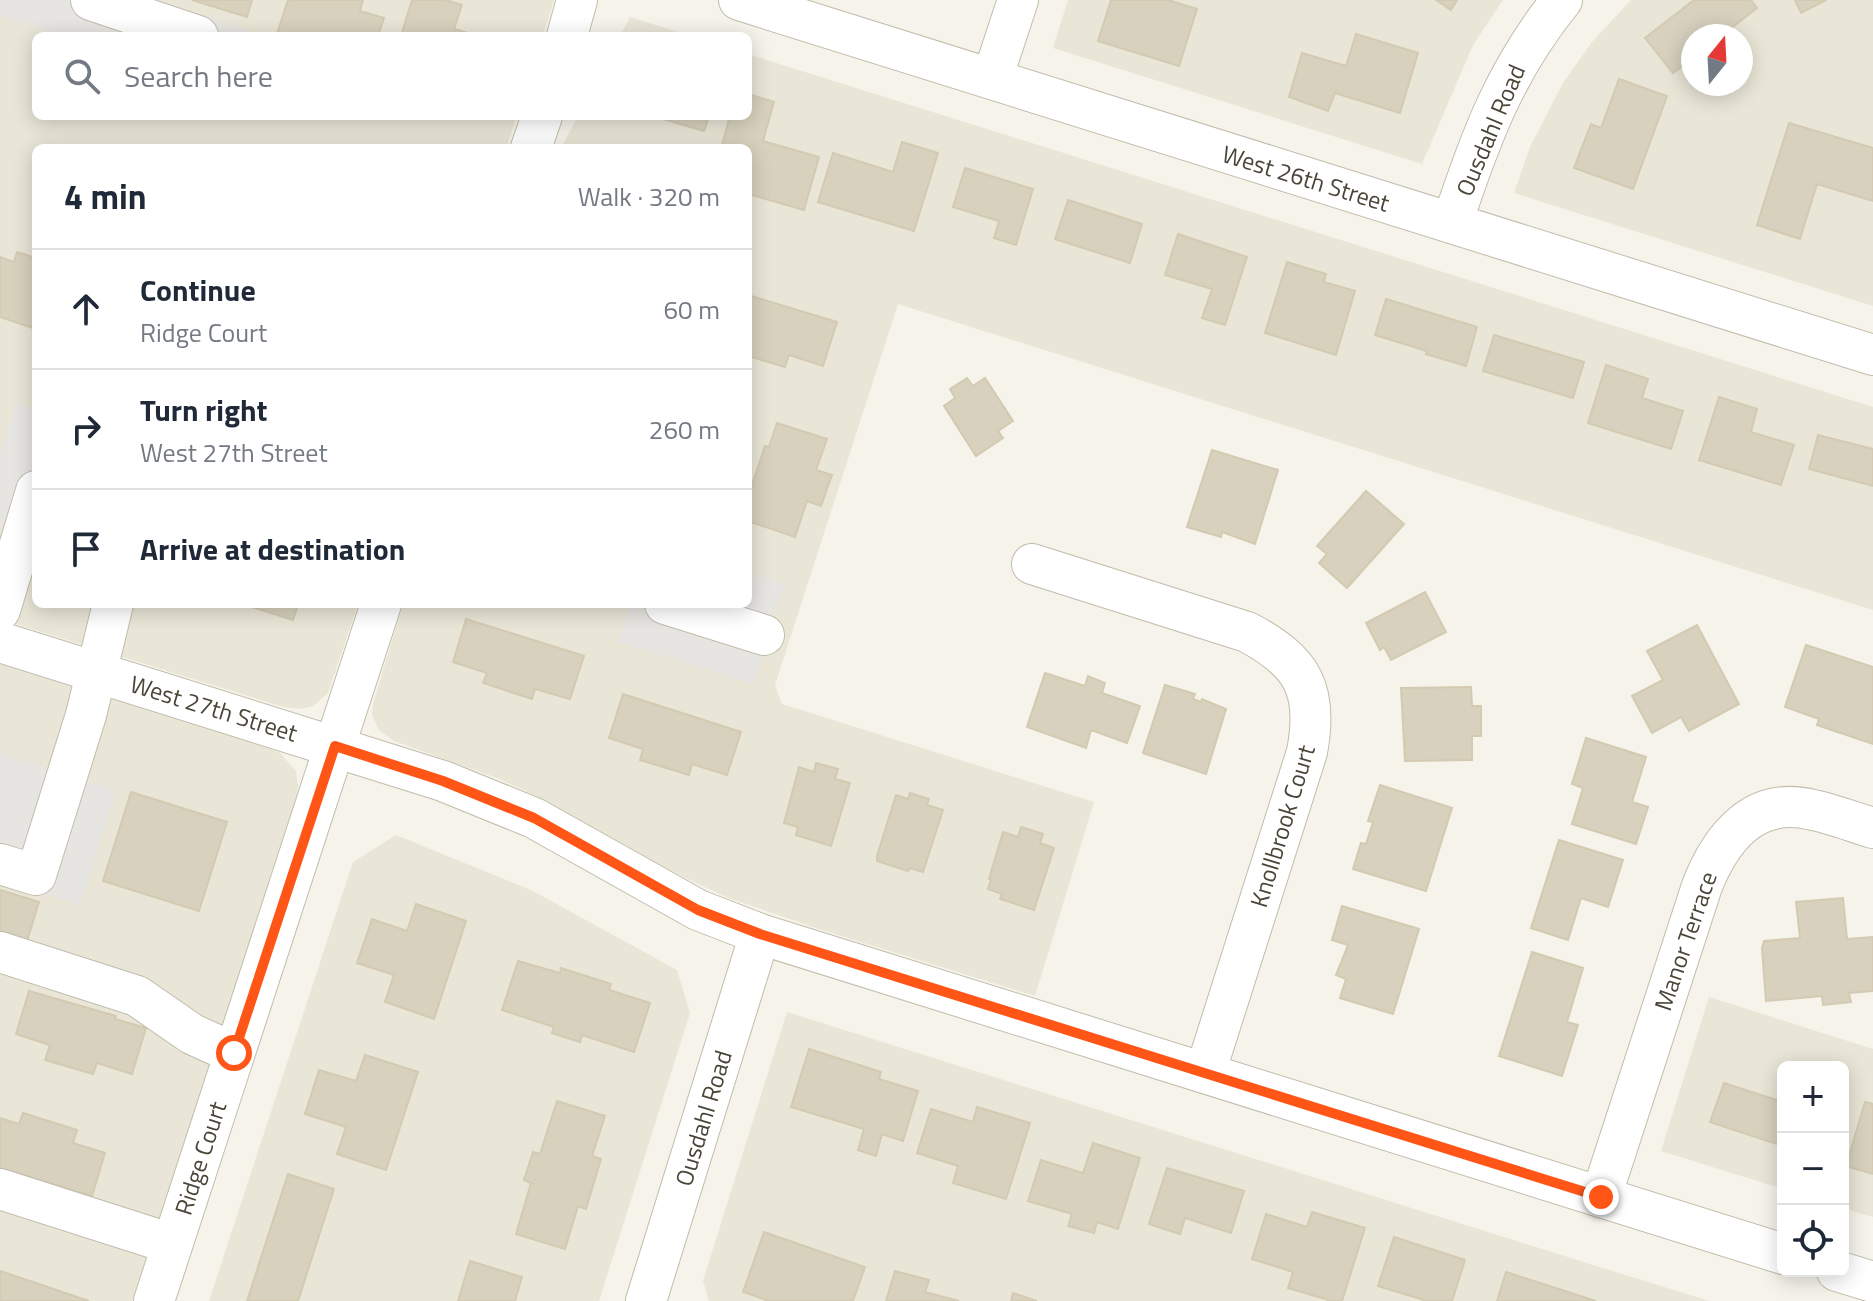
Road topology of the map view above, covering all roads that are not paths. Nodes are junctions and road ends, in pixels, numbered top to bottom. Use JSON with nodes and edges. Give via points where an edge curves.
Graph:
{"nodes":[{"id":1,"x":91,"y":0,"type":"edge"},
{"id":2,"x":577,"y":0,"type":"edge"},
{"id":3,"x":739,"y":0,"type":"edge"},
{"id":4,"x":1018,"y":0,"type":"edge"},
{"id":5,"x":1562,"y":0,"type":"edge"},
{"id":6,"x":186,"y":32,"type":"edge"},
{"id":7,"x":568,"y":32,"type":"edge"},
{"id":8,"x":992,"y":79,"type":"junction"},
{"id":9,"x":541,"y":120,"type":"edge"},
{"id":10,"x":532,"y":144,"type":"edge"},
{"id":11,"x":1452,"y":223,"type":"junction"},
{"id":12,"x":1873,"y":355,"type":"edge"},
{"id":13,"x":32,"y":504,"type":"edge"},
{"id":14,"x":1032,"y":564,"type":"dead end"},
{"id":15,"x":112,"y":608,"type":"edge"},
{"id":16,"x":380,"y":608,"type":"edge"},
{"id":17,"x":678,"y":608,"type":"edge"},
{"id":18,"x":0,"y":610,"type":"edge"},
{"id":19,"x":764,"y":635,"type":"dead end"},
{"id":20,"x":0,"y":642,"type":"edge"},
{"id":21,"x":96,"y":672,"type":"junction"},
{"id":22,"x":335,"y":746,"type":"junction"},
{"id":23,"x":1873,"y":828,"type":"edge"},
{"id":24,"x":0,"y":864,"type":"edge"},
{"id":25,"x":760,"y":934,"type":"junction"},
{"id":26,"x":0,"y":952,"type":"edge"},
{"id":27,"x":234,"y":1053,"type":"junction"},
{"id":28,"x":1205,"y":1073,"type":"junction"},
{"id":29,"x":0,"y":1189,"type":"edge"},
{"id":30,"x":1601,"y":1197,"type":"junction"},
{"id":31,"x":172,"y":1244,"type":"junction"},
{"id":32,"x":1777,"y":1252,"type":"edge"},
{"id":33,"x":1849,"y":1275,"type":"edge"},
{"id":34,"x":1873,"y":1282,"type":"edge"},
{"id":35,"x":154,"y":1301,"type":"edge"},
{"id":36,"x":646,"y":1301,"type":"edge"}],
"edges":[{"from":1,"to":6,"type":"street"},
{"from":2,"to":7,"type":"street"},
{"from":3,"to":8,"type":"street","name":"West 26th Street"},
{"from":4,"to":8,"type":"street"},
{"from":5,"to":11,"type":"street","name":"Ousdahl Road","via":[[1534,34],[1503,88]]},
{"from":8,"to":11,"type":"street","name":"West 26th Street"},
{"from":9,"to":10,"type":"street"},
{"from":11,"to":12,"type":"street","name":"West 26th Street"},
{"from":13,"to":18,"type":"street"},
{"from":14,"to":28,"type":"street","name":"Knollbrook Court","via":[[1247,632],[1275,647],[1307,690],[1312,725],[1307,752]]},
{"from":15,"to":21,"type":"street"},
{"from":16,"to":22,"type":"street","name":"Ridge Court"},
{"from":17,"to":19,"type":"street"},
{"from":20,"to":21,"type":"street","name":"West 27th Street"},
{"from":21,"to":22,"type":"street","name":"West 27th Street"},
{"from":21,"to":24,"type":"street","via":[[36,875]]},
{"from":22,"to":25,"type":"street","name":"West 27th Street","via":[[534,818],[698,910]]},
{"from":22,"to":27,"type":"street","name":"Ridge Court"},
{"from":23,"to":30,"type":"street","name":"Manor Terrace","via":[[1810,808],[1789,808],[1754,816],[1725,841],[1702,886]]},
{"from":25,"to":28,"type":"street","name":"West 27th Street"},
{"from":25,"to":36,"type":"street","name":"Ousdahl Road"},
{"from":26,"to":27,"type":"street","via":[[137,996],[192,1034]]},
{"from":27,"to":31,"type":"street","name":"Ridge Court"},
{"from":28,"to":30,"type":"street","name":"West 27th Street"},
{"from":29,"to":31,"type":"street"},
{"from":30,"to":32,"type":"street","name":"West 27th Street"},
{"from":31,"to":35,"type":"street","name":"Ridge Court"},
{"from":33,"to":34,"type":"street"}]}
